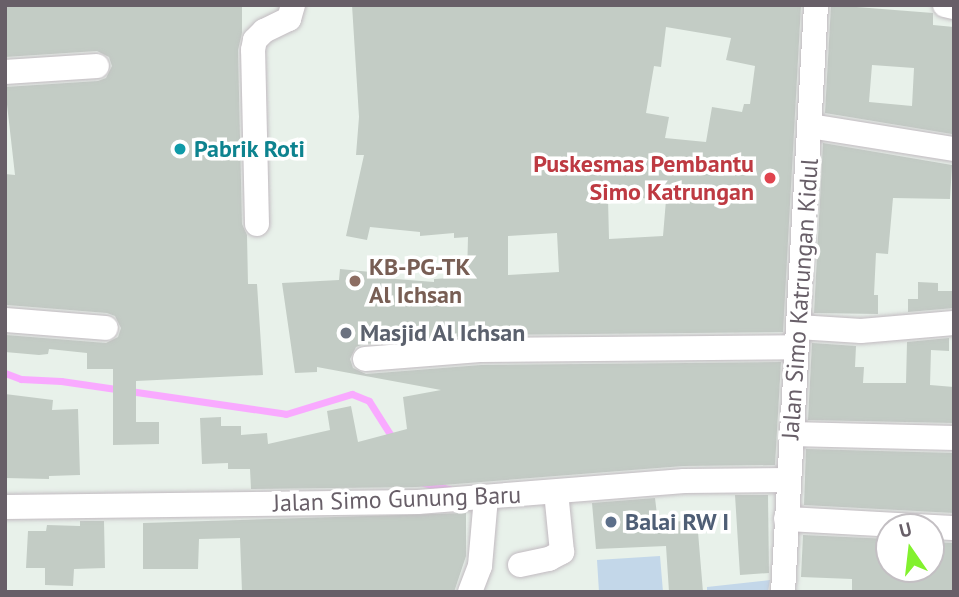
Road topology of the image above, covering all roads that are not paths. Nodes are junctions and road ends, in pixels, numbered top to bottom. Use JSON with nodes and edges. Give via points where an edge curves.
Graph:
{"nodes":[{"id":1,"x":293,"y":5,"type":"edge"},
{"id":2,"x":816,"y":5,"type":"edge"},
{"id":3,"x":945,"y":5,"type":"edge"},
{"id":4,"x":954,"y":7,"type":"edge"},
{"id":5,"x":97,"y":66,"type":"dead end"},
{"id":6,"x":5,"y":72,"type":"edge"},
{"id":7,"x":810,"y":125,"type":"junction"},
{"id":8,"x":954,"y":149,"type":"edge"},
{"id":9,"x":257,"y":224,"type":"dead end"},
{"id":10,"x":5,"y":320,"type":"edge"},
{"id":11,"x":954,"y":323,"type":"edge"},
{"id":12,"x":106,"y":328,"type":"dead end"},
{"id":13,"x":798,"y":337,"type":"junction"},
{"id":14,"x":365,"y":359,"type":"dead end"},
{"id":15,"x":792,"y":434,"type":"junction"},
{"id":16,"x":954,"y":438,"type":"edge"},
{"id":17,"x":789,"y":480,"type":"junction"},
{"id":18,"x":556,"y":492,"type":"junction"},
{"id":19,"x":472,"y":498,"type":"junction"},
{"id":20,"x":5,"y":507,"type":"edge"},
{"id":21,"x":786,"y":519,"type":"junction"},
{"id":22,"x":954,"y":528,"type":"edge"},
{"id":23,"x":520,"y":565,"type":"dead end"},
{"id":24,"x":470,"y":592,"type":"edge"},
{"id":25,"x":783,"y":592,"type":"edge"}],
"edges":[{"from":1,"to":9,"type":"street","via":[[289,19],[264,30],[253,50]]},
{"from":2,"to":7,"type":"street","name":"Jalan Simo Katrungan Kidul"},
{"from":3,"to":4,"type":"street"},
{"from":5,"to":6,"type":"street"},
{"from":7,"to":8,"type":"street"},
{"from":7,"to":13,"type":"street","name":"Jalan Simo Katrungan Kidul"},
{"from":10,"to":12,"type":"street"},
{"from":11,"to":13,"type":"street"},
{"from":13,"to":14,"type":"street"},
{"from":13,"to":15,"type":"street","name":"Jalan Simo Katrungan Kidul"},
{"from":15,"to":16,"type":"street"},
{"from":15,"to":17,"type":"street","name":"Jalan Simo Katrungan Kidul"},
{"from":17,"to":18,"type":"street","name":"Jalan Simo Gunung Baru","via":[[684,481]]},
{"from":17,"to":21,"type":"street","name":"Jalan Simo Katrungan Kidul"},
{"from":18,"to":19,"type":"street","name":"Jalan Simo Gunung Baru"},
{"from":18,"to":23,"type":"street","via":[[562,552]]},
{"from":19,"to":20,"type":"street","name":"Jalan Simo Gunung Baru"},
{"from":19,"to":24,"type":"street","via":[[480,566]]},
{"from":21,"to":22,"type":"street"},
{"from":21,"to":25,"type":"street","name":"Jalan Simo Katrungan Kidul"}]}
